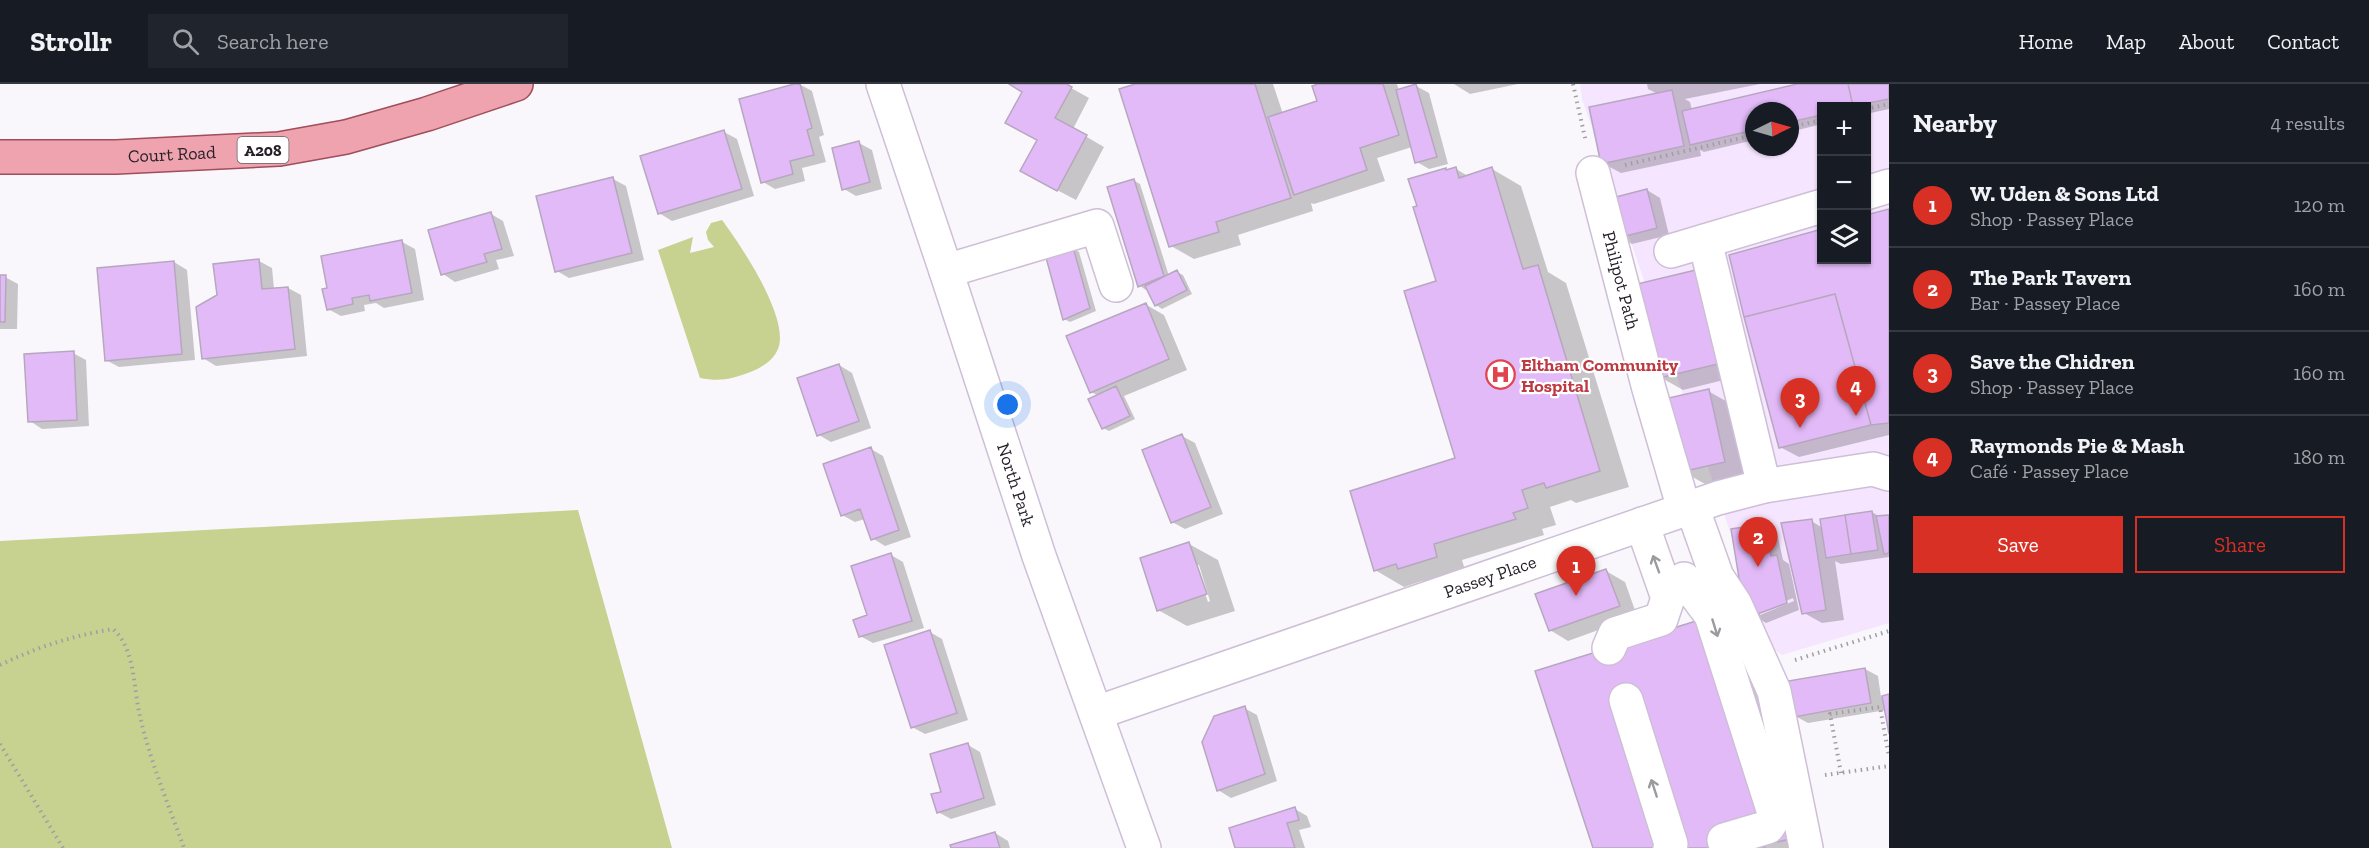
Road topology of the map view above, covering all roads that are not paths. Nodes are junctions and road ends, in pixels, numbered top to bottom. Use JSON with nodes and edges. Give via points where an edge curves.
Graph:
{"nodes":[{"id":1,"x":516,"y":84,"type":"edge"},
{"id":2,"x":883,"y":84,"type":"edge"},
{"id":3,"x":0,"y":157,"type":"edge"},
{"id":4,"x":1593,"y":173,"type":"road end"},
{"id":5,"x":1889,"y":186,"type":"edge"},
{"id":6,"x":1871,"y":191,"type":"edge"},
{"id":7,"x":1817,"y":207,"type":"edge"},
{"id":8,"x":1705,"y":241,"type":"junction"},
{"id":9,"x":1671,"y":251,"type":"dead end"},
{"id":10,"x":946,"y":271,"type":"junction"},
{"id":11,"x":1116,"y":285,"type":"dead end"},
{"id":12,"x":1889,"y":474,"type":"edge"},
{"id":13,"x":1764,"y":486,"type":"junction"},
{"id":14,"x":1670,"y":514,"type":"junction"},
{"id":15,"x":1684,"y":579,"type":"junction"},
{"id":16,"x":1684,"y":625,"type":"dead end"},
{"id":17,"x":1609,"y":648,"type":"dead end"},
{"id":18,"x":1626,"y":700,"type":"dead end"},
{"id":19,"x":1096,"y":713,"type":"junction"},
{"id":20,"x":1724,"y":840,"type":"dead end"},
{"id":21,"x":1144,"y":848,"type":"edge"},
{"id":22,"x":1670,"y":848,"type":"edge"},
{"id":23,"x":1806,"y":848,"type":"edge"}],
"edges":[{"from":1,"to":3,"type":"main road","name":"Court Road","number":"A208","via":[[346,137],[279,150]]},
{"from":2,"to":10,"type":"street","name":"North Park"},
{"from":4,"to":14,"type":"street","name":"Philipot Path","via":[[1649,388]]},
{"from":5,"to":6,"type":"street"},
{"from":7,"to":8,"type":"street"},
{"from":8,"to":9,"type":"street"},
{"from":8,"to":13,"type":"street"},
{"from":10,"to":11,"type":"street","via":[[1097,225]]},
{"from":10,"to":19,"type":"street","name":"North Park","via":[[1039,555]]},
{"from":12,"to":13,"type":"street","name":"Passey Place","via":[[1873,469]]},
{"from":13,"to":14,"type":"street","name":"Passey Place"},
{"from":14,"to":15,"type":"street"},
{"from":17,"to":14,"type":"street","one_way":true,"via":[[1615,633],[1661,619],[1668,598]]},
{"from":14,"to":19,"type":"street","name":"Passey Place"},
{"from":14,"to":23,"type":"street","via":[[1735,604],[1774,691]]},
{"from":15,"to":16,"type":"street"},
{"from":15,"to":20,"type":"street","one_way":true,"via":[[1711,615],[1775,816],[1768,827]]},
{"from":22,"to":18,"type":"street","one_way":true},
{"from":19,"to":21,"type":"street","name":"North Park"}]}
